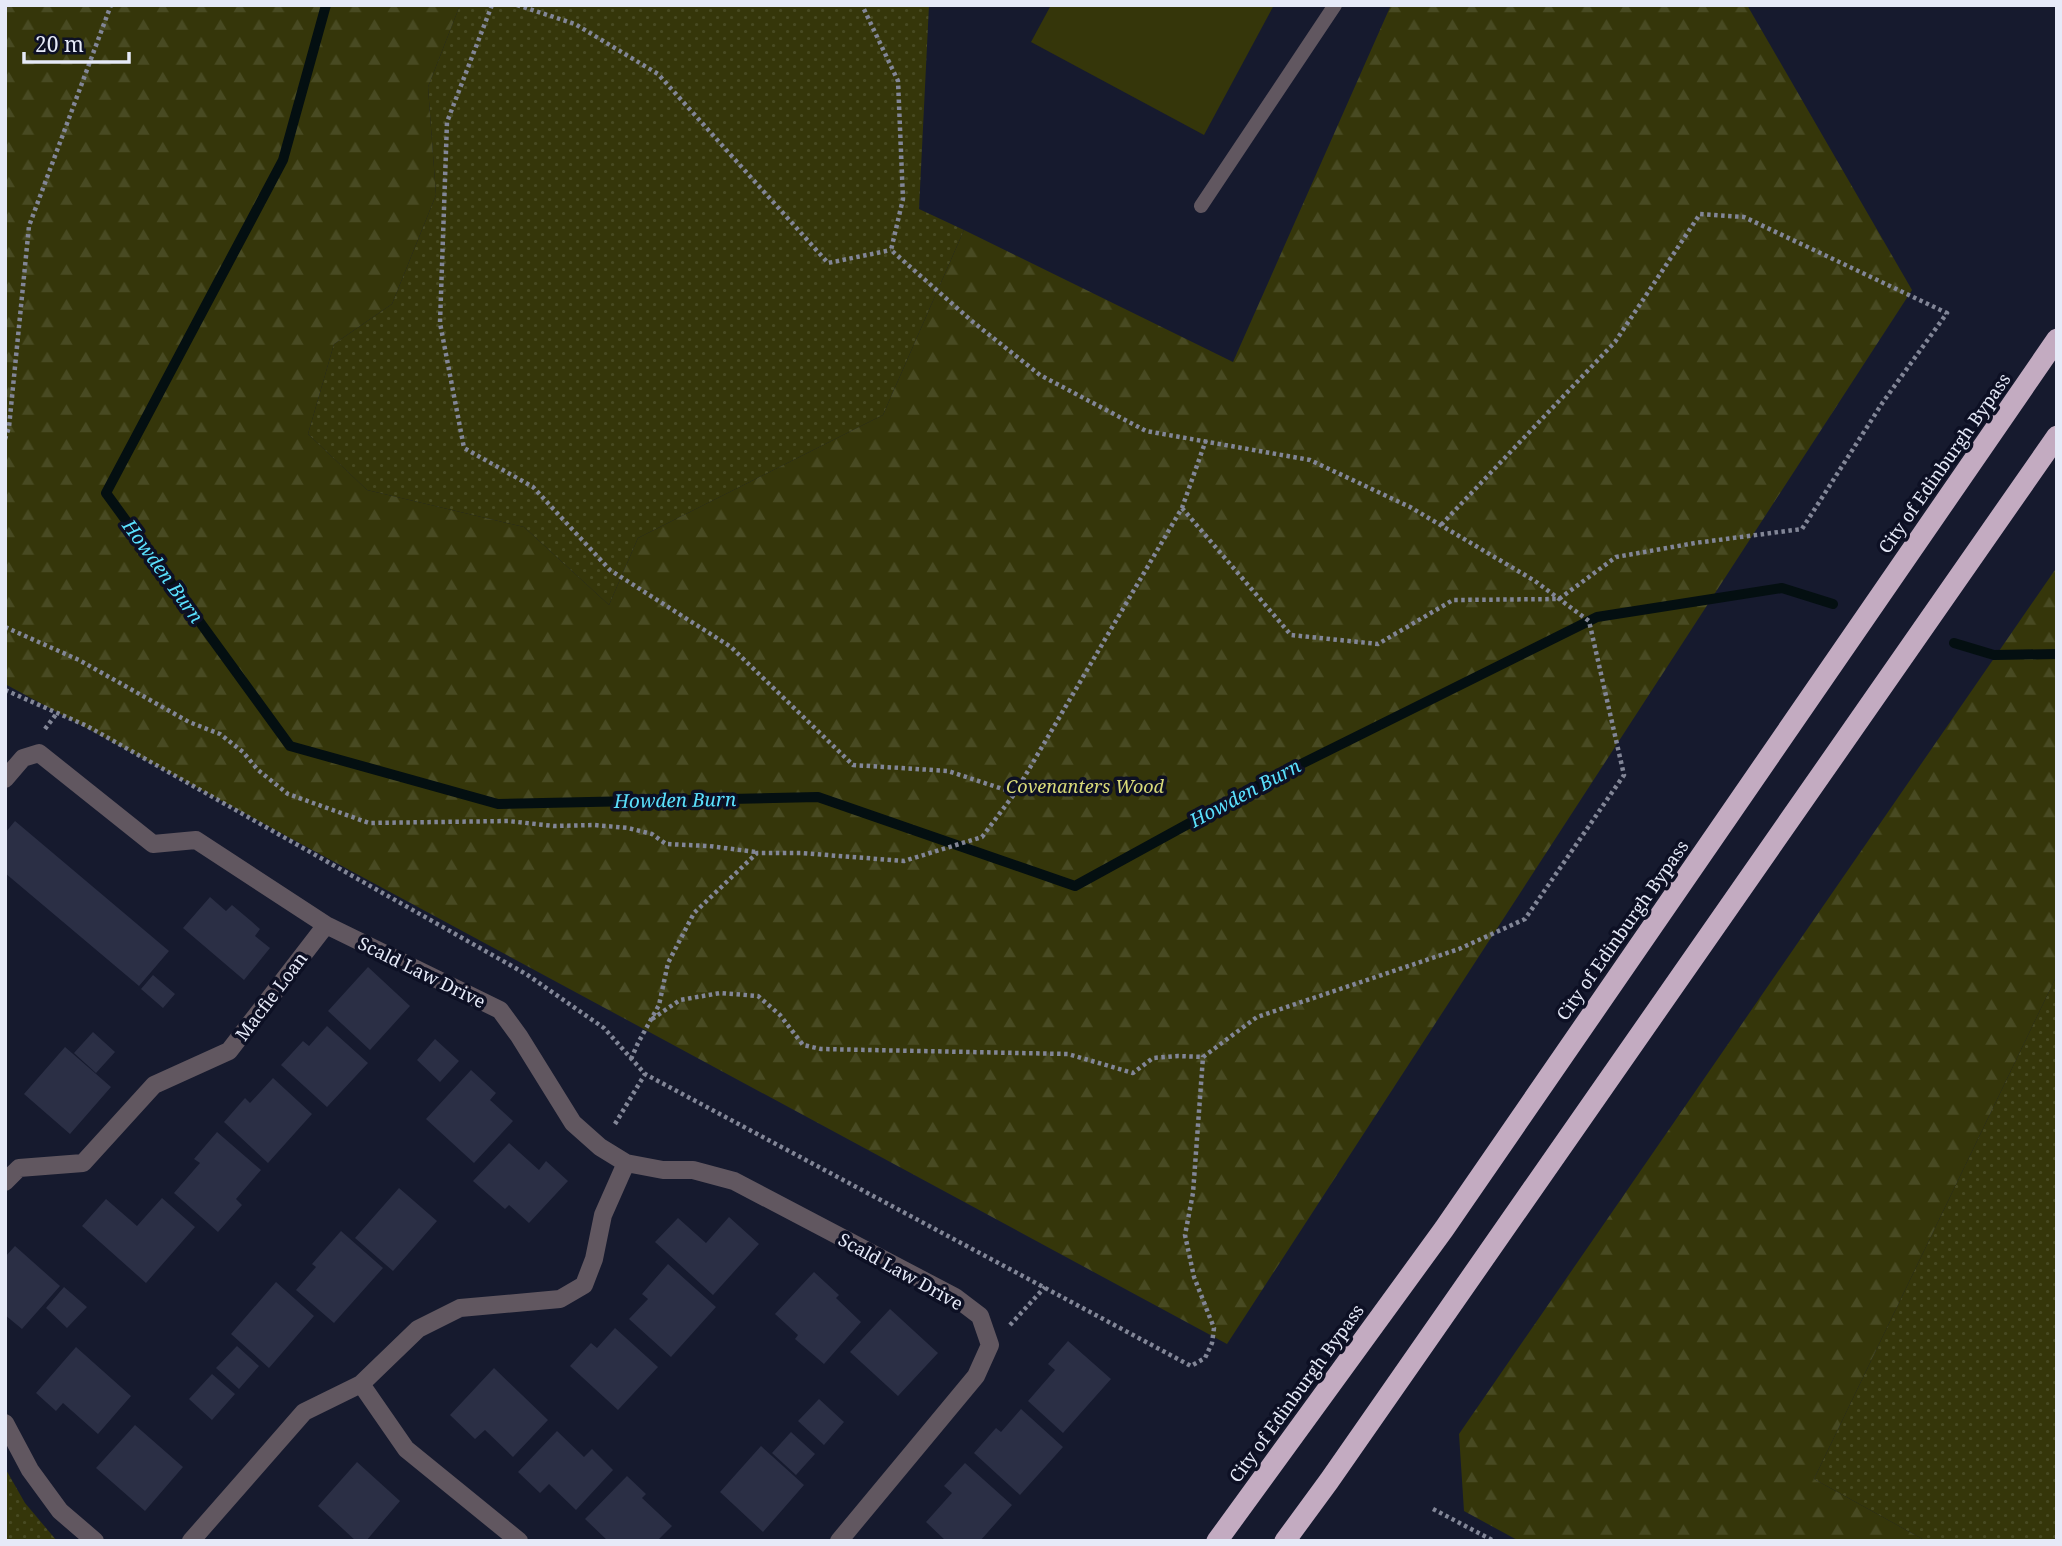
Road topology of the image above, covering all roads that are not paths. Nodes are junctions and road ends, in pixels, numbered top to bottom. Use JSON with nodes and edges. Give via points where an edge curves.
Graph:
{"nodes":[{"id":1,"x":1335,"y":5,"type":"edge"},
{"id":2,"x":1202,"y":206,"type":"dead end"},
{"id":3,"x":2057,"y":339,"type":"edge"},
{"id":4,"x":2057,"y":436,"type":"edge"},
{"id":5,"x":5,"y":779,"type":"edge"},
{"id":6,"x":326,"y":925,"type":"junction"},
{"id":7,"x":626,"y":1163,"type":"junction"},
{"id":8,"x":5,"y":1182,"type":"edge"},
{"id":9,"x":361,"y":1384,"type":"junction"},
{"id":10,"x":5,"y":1423,"type":"edge"},
{"id":11,"x":95,"y":1541,"type":"edge"},
{"id":12,"x":191,"y":1541,"type":"edge"},
{"id":13,"x":519,"y":1541,"type":"edge"},
{"id":14,"x":839,"y":1541,"type":"edge"},
{"id":15,"x":1217,"y":1541,"type":"edge"},
{"id":16,"x":1285,"y":1541,"type":"edge"}],
"edges":[{"from":1,"to":2,"type":"lane"},
{"from":3,"to":15,"type":"highway","name":"City of Edinburgh Bypass","via":[[1444,1229]]},
{"from":4,"to":16,"type":"highway"},
{"from":5,"to":6,"type":"street","name":"Scald Law Drive","via":[[23,758],[39,752],[153,844],[197,840]]},
{"from":6,"to":7,"type":"street","name":"Scald Law Drive","via":[[499,1010],[573,1123]]},
{"from":6,"to":8,"type":"street","name":"Macfie Loan","via":[[229,1051],[154,1085],[83,1163],[19,1168]]},
{"from":7,"to":9,"type":"street","via":[[603,1216],[584,1285],[560,1299],[460,1308],[418,1329]]},
{"from":7,"to":14,"type":"street","name":"Scald Law Drive","via":[[693,1170],[734,1181],[955,1297],[980,1316],[990,1345],[976,1377]]},
{"from":9,"to":12,"type":"street","via":[[304,1412]]},
{"from":9,"to":13,"type":"street","via":[[406,1449]]},
{"from":10,"to":11,"type":"street","via":[[30,1470],[60,1511]]}]}
